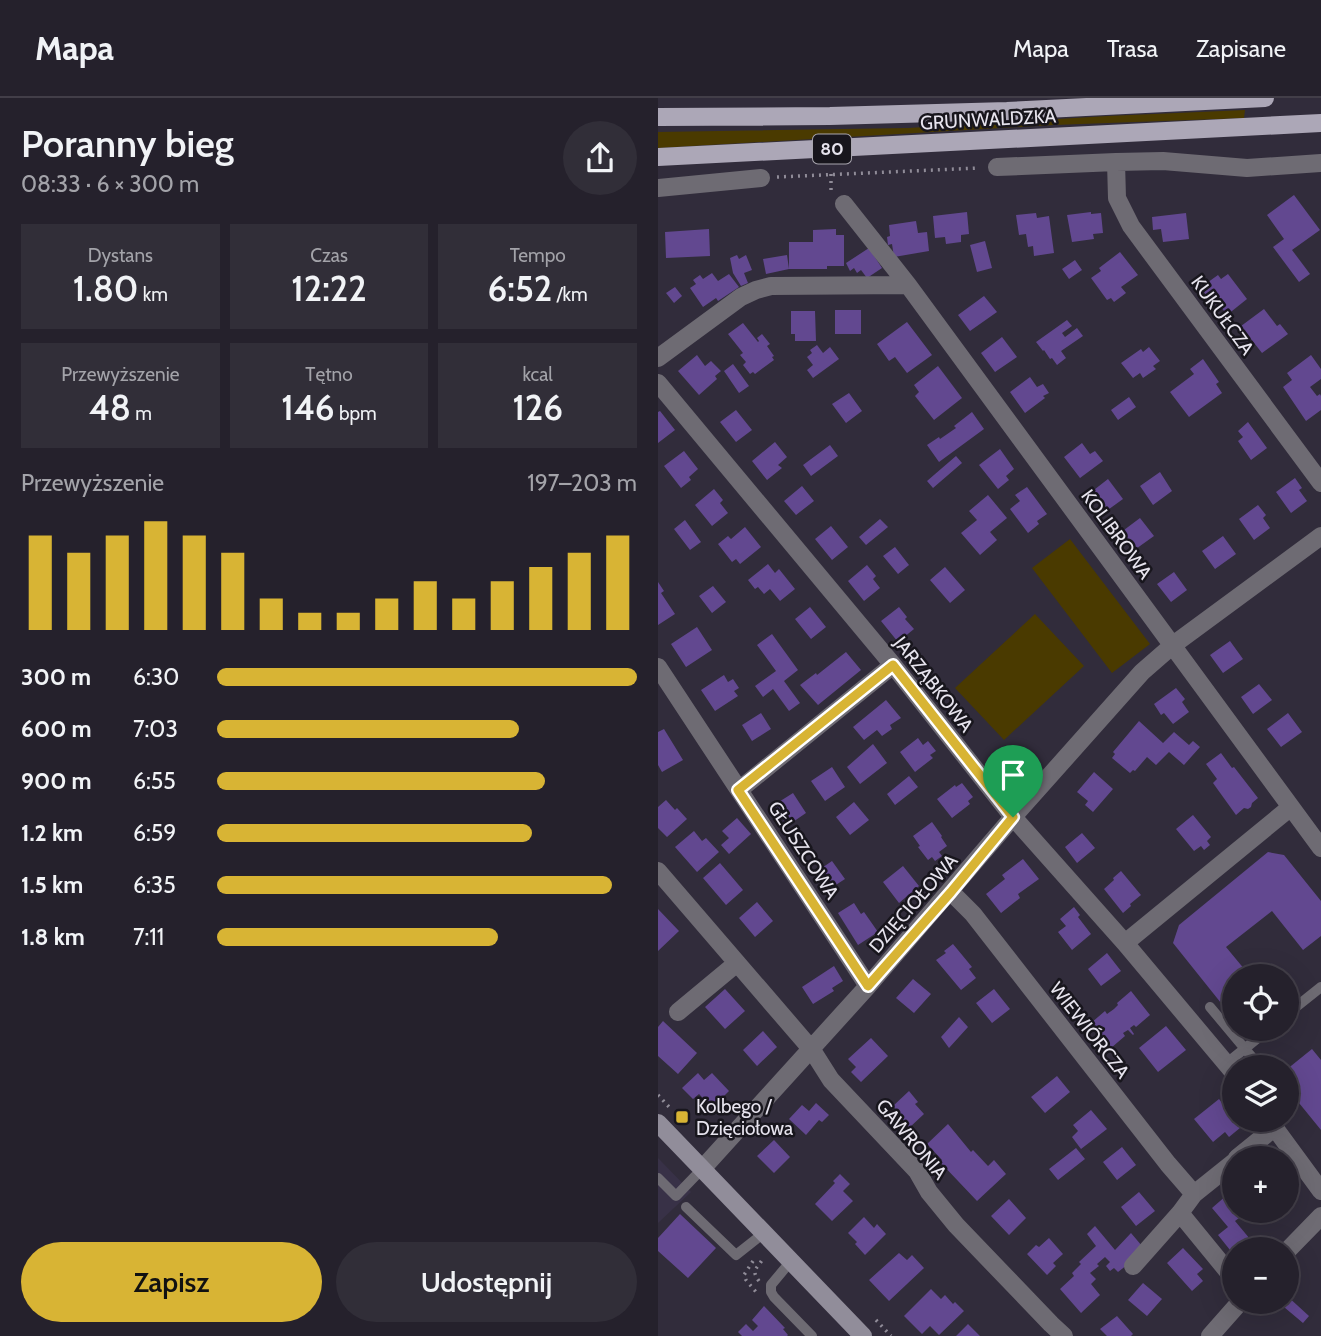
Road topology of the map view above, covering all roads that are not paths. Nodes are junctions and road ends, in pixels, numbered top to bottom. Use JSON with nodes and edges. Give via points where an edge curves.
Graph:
{"nodes":[{"id":1,"x":1265,"y":98,"type":"edge"},
{"id":2,"x":1210,"y":100,"type":"edge"},
{"id":3,"x":658,"y":117,"type":"edge"},
{"id":4,"x":1321,"y":123,"type":"edge"},
{"id":5,"x":658,"y":158,"type":"edge"},
{"id":6,"x":1116,"y":162,"type":"junction"},
{"id":7,"x":1321,"y":163,"type":"edge"},
{"id":8,"x":997,"y":167,"type":"road end"},
{"id":9,"x":761,"y":178,"type":"road end"},
{"id":10,"x":658,"y":188,"type":"edge"},
{"id":11,"x":844,"y":204,"type":"dead end"},
{"id":12,"x":908,"y":285,"type":"junction"},
{"id":13,"x":658,"y":358,"type":"edge"},
{"id":14,"x":658,"y":383,"type":"edge"},
{"id":15,"x":1321,"y":483,"type":"edge"},
{"id":16,"x":1321,"y":536,"type":"edge"},
{"id":17,"x":1173,"y":645,"type":"junction"},
{"id":18,"x":893,"y":665,"type":"junction"},
{"id":19,"x":658,"y":667,"type":"edge"},
{"id":20,"x":738,"y":790,"type":"junction"},
{"id":21,"x":1291,"y":807,"type":"junction"},
{"id":22,"x":1013,"y":817,"type":"junction"},
{"id":23,"x":1321,"y":848,"type":"edge"},
{"id":24,"x":660,"y":876,"type":"edge"},
{"id":25,"x":951,"y":892,"type":"junction"},
{"id":26,"x":1125,"y":943,"type":"junction"},
{"id":27,"x":737,"y":963,"type":"junction"},
{"id":28,"x":868,"y":986,"type":"junction"},
{"id":29,"x":1321,"y":987,"type":"edge"},
{"id":30,"x":1299,"y":1005,"type":"edge"},
{"id":31,"x":1210,"y":1007,"type":"dead end"},
{"id":32,"x":678,"y":1012,"type":"dead end"},
{"id":33,"x":1254,"y":1041,"type":"edge"},
{"id":34,"x":1246,"y":1048,"type":"junction"},
{"id":35,"x":812,"y":1050,"type":"junction"},
{"id":36,"x":1240,"y":1055,"type":"edge"},
{"id":37,"x":1251,"y":1055,"type":"edge"},
{"id":38,"x":1222,"y":1058,"type":"edge"},
{"id":39,"x":658,"y":1123,"type":"edge"},
{"id":40,"x":1263,"y":1132,"type":"edge"},
{"id":41,"x":1277,"y":1132,"type":"edge"},
{"id":42,"x":1250,"y":1146,"type":"edge"},
{"id":43,"x":702,"y":1169,"type":"junction"},
{"id":44,"x":1222,"y":1171,"type":"edge"},
{"id":45,"x":658,"y":1178,"type":"edge"},
{"id":46,"x":1321,"y":1191,"type":"edge"},
{"id":47,"x":1194,"y":1194,"type":"junction"},
{"id":48,"x":686,"y":1207,"type":"dead end"},
{"id":49,"x":1180,"y":1213,"type":"junction"},
{"id":50,"x":1321,"y":1216,"type":"edge"},
{"id":51,"x":764,"y":1233,"type":"junction"},
{"id":52,"x":1299,"y":1239,"type":"edge"},
{"id":53,"x":791,"y":1261,"type":"junction"},
{"id":54,"x":1222,"y":1264,"type":"edge"},
{"id":55,"x":1133,"y":1266,"type":"dead end"},
{"id":56,"x":1229,"y":1314,"type":"edge"},
{"id":57,"x":812,"y":1336,"type":"edge"},
{"id":58,"x":863,"y":1336,"type":"edge"},
{"id":59,"x":1064,"y":1336,"type":"edge"},
{"id":60,"x":1210,"y":1336,"type":"edge"}],
"edges":[{"from":1,"to":2,"type":"main road","name":"GRUNWALDZKA","number":"80"},
{"from":2,"to":3,"type":"main road","name":"GRUNWALDZKA","number":"80","via":[[1007,111]]},
{"from":4,"to":5,"type":"main road","name":"GRUNWALDZKA","number":"80"},
{"from":6,"to":7,"type":"street","via":[[1247,168]]},
{"from":6,"to":8,"type":"street"},
{"from":6,"to":15,"type":"street","name":"KUKUŁCZA","via":[[1117,198],[1131,226]]},
{"from":9,"to":10,"type":"street"},
{"from":11,"to":12,"type":"street","name":"KOLIBROWA"},
{"from":12,"to":13,"type":"street","via":[[756,289]]},
{"from":12,"to":17,"type":"street","name":"KOLIBROWA"},
{"from":14,"to":18,"type":"street","name":"JARZĄBKOWA"},
{"from":16,"to":17,"type":"street","name":"DZIĘCIOŁOWA"},
{"from":17,"to":21,"type":"street","name":"KOLIBROWA"},
{"from":17,"to":22,"type":"street","name":"DZIĘCIOŁOWA","via":[[1142,672]]},
{"from":18,"to":20,"type":"street"},
{"from":18,"to":22,"type":"street","name":"JARZĄBKOWA"},
{"from":19,"to":20,"type":"street","name":"GŁUSZCOWA"},
{"from":20,"to":28,"type":"street","name":"GŁUSZCOWA"},
{"from":21,"to":23,"type":"street","name":"KOLIBROWA"},
{"from":21,"to":26,"type":"street"},
{"from":22,"to":25,"type":"street","name":"DZIĘCIOŁOWA"},
{"from":22,"to":26,"type":"street","name":"JARZĄBKOWA"},
{"from":24,"to":27,"type":"street","name":"GAWRONIA"},
{"from":25,"to":28,"type":"street","name":"DZIĘCIOŁOWA"},
{"from":25,"to":47,"type":"street","name":"WIEWIÓRCZA"},
{"from":26,"to":38,"type":"street","name":"JARZĄBKOWA"},
{"from":27,"to":32,"type":"street"},
{"from":27,"to":35,"type":"street","name":"GAWRONIA"},
{"from":28,"to":35,"type":"street","name":"DZIĘCIOŁOWA"},
{"from":29,"to":30,"type":"lane"},
{"from":31,"to":34,"type":"lane"},
{"from":33,"to":34,"type":"lane"},
{"from":34,"to":36,"type":"lane"},
{"from":34,"to":37,"type":"lane"},
{"from":35,"to":43,"type":"street","name":"DZIĘCIOŁOWA"},
{"from":35,"to":59,"type":"street","name":"GAWRONIA","via":[[831,1080],[917,1171],[956,1225]]},
{"from":39,"to":43,"type":"main road"},
{"from":40,"to":42,"type":"street"},
{"from":41,"to":46,"type":"street"},
{"from":43,"to":45,"type":"lane","via":[[676,1196]]},
{"from":43,"to":51,"type":"main road"},
{"from":44,"to":47,"type":"street"},
{"from":47,"to":49,"type":"street"},
{"from":48,"to":51,"type":"lane","via":[[736,1255]]},
{"from":49,"to":54,"type":"street"},
{"from":49,"to":55,"type":"street"},
{"from":50,"to":52,"type":"street"},
{"from":51,"to":53,"type":"main road"},
{"from":53,"to":57,"type":"lane","via":[[771,1285],[771,1292]]},
{"from":53,"to":58,"type":"main road"},
{"from":56,"to":60,"type":"street"}]}
